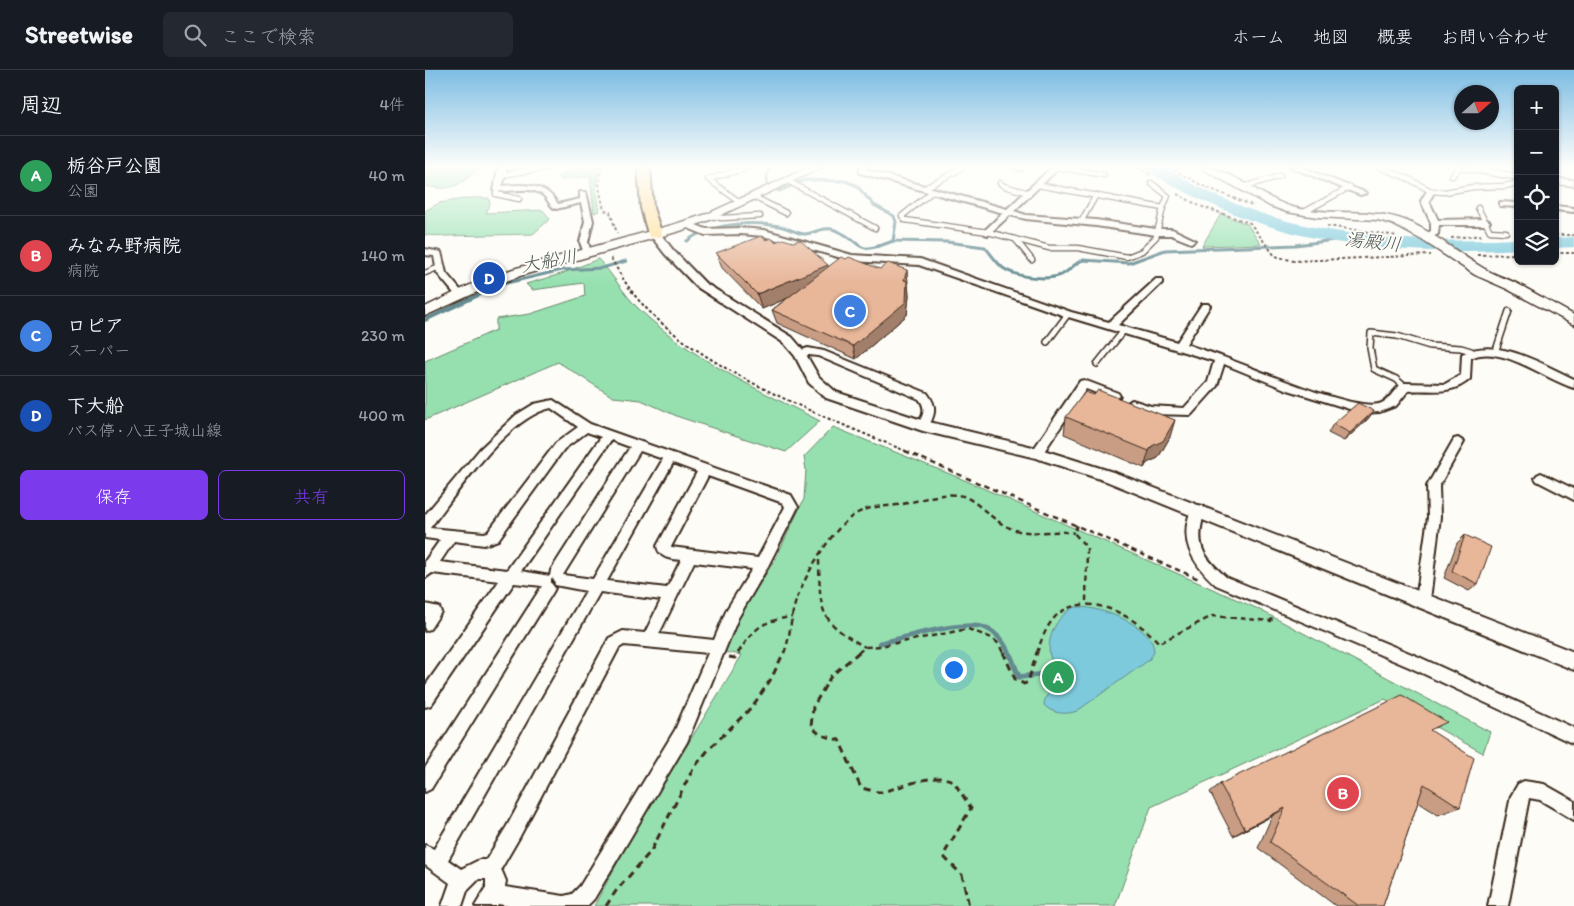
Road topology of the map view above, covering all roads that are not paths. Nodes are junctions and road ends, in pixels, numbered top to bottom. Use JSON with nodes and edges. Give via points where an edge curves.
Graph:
{"nodes":[{"id":1,"x":585,"y":206,"type":"edge"},
{"id":2,"x":647,"y":206,"type":"edge"},
{"id":3,"x":734,"y":206,"type":"edge"},
{"id":4,"x":771,"y":206,"type":"edge"},
{"id":5,"x":835,"y":206,"type":"edge"},
{"id":6,"x":914,"y":206,"type":"edge"},
{"id":7,"x":988,"y":206,"type":"edge"},
{"id":8,"x":1015,"y":206,"type":"edge"},
{"id":9,"x":1090,"y":206,"type":"edge"},
{"id":10,"x":1153,"y":206,"type":"edge"},
{"id":11,"x":1281,"y":206,"type":"edge"},
{"id":12,"x":1314,"y":206,"type":"edge"},
{"id":13,"x":1427,"y":206,"type":"edge"},
{"id":14,"x":1163,"y":208,"type":"joint"},
{"id":15,"x":1478,"y":208,"type":"dead end"},
{"id":16,"x":1559,"y":208,"type":"edge"},
{"id":17,"x":1574,"y":210,"type":"edge"},
{"id":18,"x":1009,"y":212,"type":"junction"},
{"id":19,"x":1303,"y":212,"type":"junction"},
{"id":20,"x":785,"y":213,"type":"dead end"},
{"id":21,"x":711,"y":216,"type":"junction"},
{"id":22,"x":760,"y":216,"type":"dead end"},
{"id":23,"x":1081,"y":222,"type":"junction"},
{"id":24,"x":1435,"y":222,"type":"junction"},
{"id":25,"x":1486,"y":222,"type":"junction"},
{"id":26,"x":686,"y":224,"type":"junction"},
{"id":27,"x":875,"y":228,"type":"dead end"},
{"id":28,"x":988,"y":232,"type":"junction"},
{"id":29,"x":1156,"y":232,"type":"junction"},
{"id":30,"x":1506,"y":232,"type":"dead end"},
{"id":31,"x":655,"y":234,"type":"junction"},
{"id":32,"x":1426,"y":237,"type":"junction"},
{"id":33,"x":1016,"y":240,"type":"junction"},
{"id":34,"x":1191,"y":240,"type":"dead end"},
{"id":35,"x":425,"y":252,"type":"edge"},
{"id":36,"x":587,"y":252,"type":"junction"},
{"id":37,"x":1032,"y":260,"type":"dead end"},
{"id":38,"x":442,"y":266,"type":"junction"},
{"id":39,"x":425,"y":273,"type":"edge"},
{"id":40,"x":1159,"y":281,"type":"dead end"},
{"id":41,"x":459,"y":295,"type":"junction"},
{"id":42,"x":1205,"y":306,"type":"dead end"},
{"id":43,"x":1509,"y":311,"type":"dead end"},
{"id":44,"x":425,"y":312,"type":"edge"},
{"id":45,"x":1068,"y":314,"type":"junction"},
{"id":46,"x":1574,"y":321,"type":"edge"},
{"id":47,"x":1112,"y":325,"type":"junction"},
{"id":48,"x":1125,"y":329,"type":"junction"},
{"id":49,"x":1047,"y":342,"type":"dead end"},
{"id":50,"x":1181,"y":346,"type":"junction"},
{"id":51,"x":1471,"y":351,"type":"junction"},
{"id":52,"x":1495,"y":353,"type":"junction"},
{"id":53,"x":800,"y":354,"type":"junction"},
{"id":54,"x":1220,"y":359,"type":"junction"},
{"id":55,"x":1097,"y":364,"type":"dead end"},
{"id":56,"x":1574,"y":384,"type":"edge"},
{"id":57,"x":1405,"y":387,"type":"junction"},
{"id":58,"x":586,"y":426,"type":"junction"},
{"id":59,"x":923,"y":426,"type":"junction"},
{"id":60,"x":608,"y":435,"type":"junction"},
{"id":61,"x":1458,"y":442,"type":"dead end"},
{"id":62,"x":637,"y":446,"type":"junction"},
{"id":63,"x":1037,"y":453,"type":"junction"},
{"id":64,"x":670,"y":458,"type":"junction"},
{"id":65,"x":705,"y":470,"type":"junction"},
{"id":66,"x":1541,"y":478,"type":"dead end"},
{"id":67,"x":1574,"y":495,"type":"edge"},
{"id":68,"x":1197,"y":510,"type":"junction"},
{"id":69,"x":425,"y":525,"type":"edge"},
{"id":70,"x":425,"y":533,"type":"edge"},
{"id":71,"x":451,"y":535,"type":"junction"},
{"id":72,"x":690,"y":555,"type":"junction"},
{"id":73,"x":762,"y":564,"type":"junction"},
{"id":74,"x":427,"y":570,"type":"edge"},
{"id":75,"x":511,"y":575,"type":"junction"},
{"id":76,"x":552,"y":581,"type":"junction"},
{"id":77,"x":596,"y":586,"type":"junction"},
{"id":78,"x":671,"y":595,"type":"junction"},
{"id":79,"x":1423,"y":600,"type":"junction"},
{"id":80,"x":425,"y":611,"type":"edge"},
{"id":81,"x":425,"y":624,"type":"edge"},
{"id":82,"x":649,"y":640,"type":"junction"},
{"id":83,"x":718,"y":647,"type":"junction"},
{"id":84,"x":1574,"y":661,"type":"edge"},
{"id":85,"x":425,"y":699,"type":"edge"},
{"id":86,"x":1574,"y":736,"type":"edge"},
{"id":87,"x":425,"y":783,"type":"edge"},
{"id":88,"x":1574,"y":811,"type":"edge"},
{"id":89,"x":431,"y":858,"type":"edge"},
{"id":90,"x":490,"y":870,"type":"junction"},
{"id":91,"x":462,"y":881,"type":"junction"},
{"id":92,"x":490,"y":900,"type":"edge"},
{"id":93,"x":452,"y":906,"type":"edge"},
{"id":94,"x":1498,"y":906,"type":"edge"}],
"edges":[{"from":1,"to":36,"type":"street","via":[[589,221],[584,242]]},
{"from":2,"to":31,"type":"highway"},
{"from":3,"to":21,"type":"main road"},
{"from":4,"to":20,"type":"lane"},
{"from":5,"to":27,"type":"lane"},
{"from":6,"to":28,"type":"lane","via":[[902,216],[905,220]]},
{"from":7,"to":18,"type":"street"},
{"from":8,"to":18,"type":"street"},
{"from":9,"to":23,"type":"lane"},
{"from":10,"to":14,"type":"lane"},
{"from":11,"to":19,"type":"main road"},
{"from":12,"to":19,"type":"lane"},
{"from":13,"to":24,"type":"street"},
{"from":14,"to":29,"type":"lane"},
{"from":15,"to":25,"type":"lane"},
{"from":16,"to":17,"type":"street"},
{"from":18,"to":23,"type":"street","via":[[1026,217]]},
{"from":18,"to":28,"type":"street"},
{"from":19,"to":32,"type":"main road","via":[[1385,218]]},
{"from":21,"to":22,"type":"lane"},
{"from":21,"to":26,"type":"main road"},
{"from":23,"to":29,"type":"street"},
{"from":24,"to":25,"type":"street"},
{"from":24,"to":32,"type":"street","via":[[1435,232]]},
{"from":25,"to":30,"type":"lane","via":[[1490,231]]},
{"from":26,"to":31,"type":"main road"},
{"from":26,"to":45,"type":"street","via":[[702,231],[764,233],[852,258],[920,262]]},
{"from":28,"to":33,"type":"lane"},
{"from":29,"to":33,"type":"lane","via":[[1142,251],[1127,257],[1078,248],[1049,248]]},
{"from":29,"to":34,"type":"street","via":[[1172,232]]},
{"from":31,"to":36,"type":"main road"},
{"from":31,"to":53,"type":"street","via":[[701,285],[788,340]]},
{"from":32,"to":46,"type":"main road","via":[[1481,272]]},
{"from":33,"to":37,"type":"lane"},
{"from":35,"to":38,"type":"street","via":[[438,254]]},
{"from":36,"to":41,"type":"main road","via":[[518,272]]},
{"from":38,"to":39,"type":"lane"},
{"from":38,"to":41,"type":"street","via":[[442,273]]},
{"from":40,"to":47,"type":"street"},
{"from":41,"to":44,"type":"main road"},
{"from":42,"to":50,"type":"street"},
{"from":43,"to":52,"type":"lane"},
{"from":45,"to":47,"type":"street"},
{"from":45,"to":49,"type":"lane"},
{"from":47,"to":48,"type":"street"},
{"from":48,"to":50,"type":"street"},
{"from":48,"to":55,"type":"lane"},
{"from":50,"to":54,"type":"street"},
{"from":51,"to":52,"type":"street"},
{"from":51,"to":57,"type":"street","via":[[1465,356],[1466,376],[1459,384],[1444,388]]},
{"from":51,"to":57,"type":"lane","via":[[1371,333],[1374,369]]},
{"from":52,"to":56,"type":"street","via":[[1527,362]]},
{"from":53,"to":59,"type":"street","via":[[814,380],[831,395]]},
{"from":53,"to":59,"type":"street","via":[[820,353],[923,396],[931,407]]},
{"from":54,"to":57,"type":"street","via":[[1289,386],[1362,409],[1380,408],[1392,403]]},
{"from":54,"to":63,"type":"street","via":[[1213,383],[1187,412],[1150,410],[1084,384]]},
{"from":58,"to":60,"type":"street"},
{"from":58,"to":69,"type":"street","via":[[553,404],[535,408],[500,433]]},
{"from":58,"to":71,"type":"street","via":[[560,446],[493,536],[484,539]]},
{"from":59,"to":63,"type":"street"},
{"from":60,"to":62,"type":"street"},
{"from":60,"to":75,"type":"street"},
{"from":61,"to":79,"type":"street","via":[[1433,486],[1434,517]]},
{"from":62,"to":64,"type":"street"},
{"from":62,"to":76,"type":"street"},
{"from":63,"to":68,"type":"street"},
{"from":64,"to":65,"type":"street"},
{"from":64,"to":77,"type":"street"},
{"from":65,"to":72,"type":"street","via":[[664,546],[669,554]]},
{"from":65,"to":73,"type":"street","via":[[791,502],[790,512]]},
{"from":66,"to":67,"type":"street"},
{"from":68,"to":79,"type":"street"},
{"from":68,"to":86,"type":"street","via":[[1192,530],[1194,551],[1205,567],[1221,581],[1414,662]]},
{"from":70,"to":71,"type":"street"},
{"from":71,"to":74,"type":"street"},
{"from":72,"to":73,"type":"street"},
{"from":72,"to":78,"type":"street"},
{"from":73,"to":83,"type":"street","via":[[732,614]]},
{"from":74,"to":75,"type":"street"},
{"from":75,"to":76,"type":"street"},
{"from":75,"to":85,"type":"street"},
{"from":76,"to":77,"type":"street"},
{"from":76,"to":87,"type":"street"},
{"from":77,"to":78,"type":"street"},
{"from":77,"to":89,"type":"street"},
{"from":78,"to":82,"type":"street"},
{"from":79,"to":84,"type":"street"},
{"from":80,"to":81,"type":"street","via":[[434,612]]},
{"from":82,"to":83,"type":"street"},
{"from":82,"to":90,"type":"street","via":[[623,638],[610,648]]},
{"from":83,"to":92,"type":"street","via":[[681,736],[582,899],[564,906]]},
{"from":88,"to":94,"type":"street","via":[[1532,788],[1520,796]]},
{"from":89,"to":91,"type":"street"},
{"from":90,"to":91,"type":"street","via":[[476,871]]},
{"from":90,"to":92,"type":"street","via":[[497,882]]},
{"from":91,"to":93,"type":"street","via":[[453,896]]}]}
